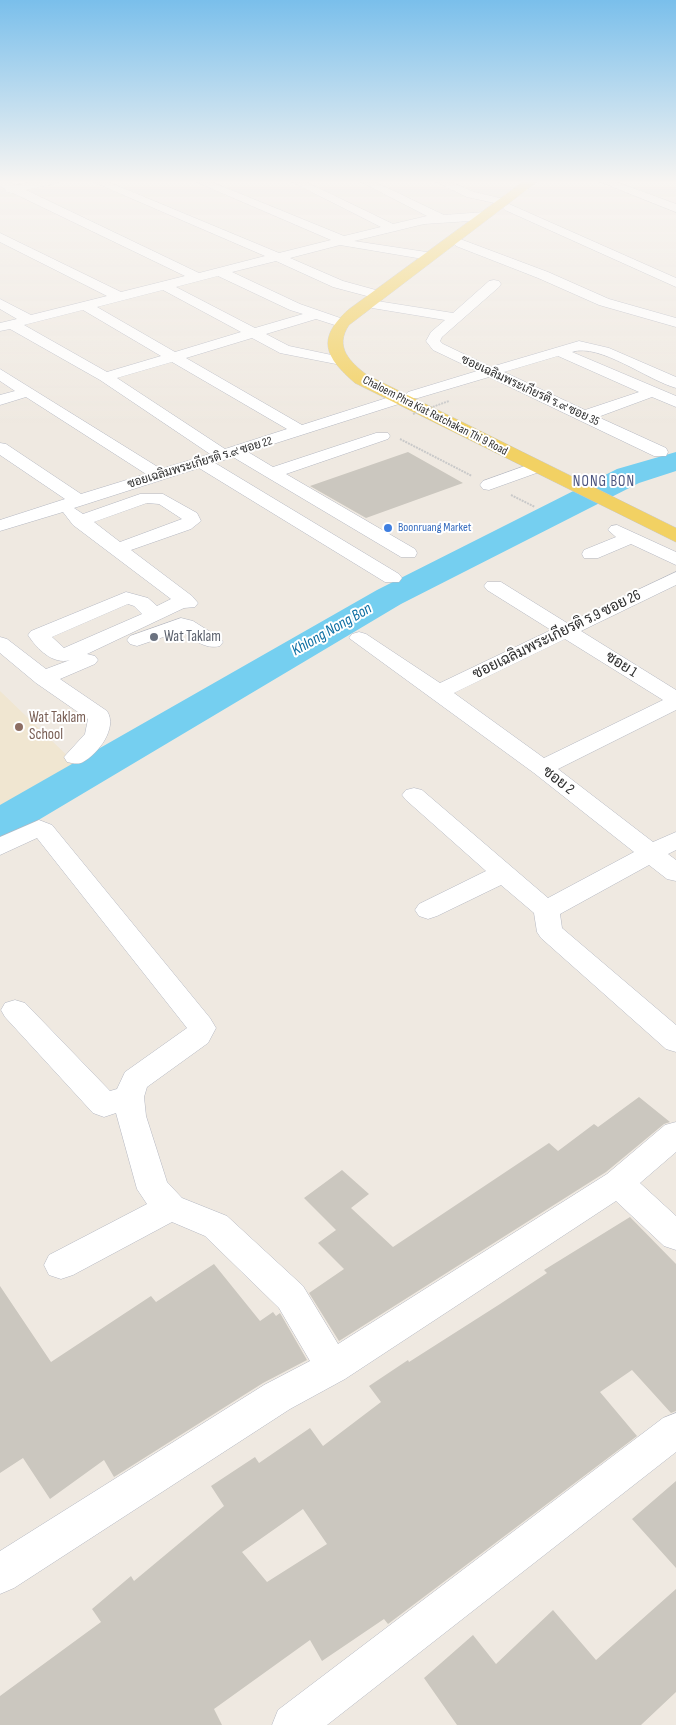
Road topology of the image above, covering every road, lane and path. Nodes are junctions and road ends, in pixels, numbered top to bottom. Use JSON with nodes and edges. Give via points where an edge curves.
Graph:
{"nodes":[{"id":1,"x":49,"y":262,"type":"edge"},
{"id":2,"x":165,"y":262,"type":"edge"},
{"id":3,"x":261,"y":262,"type":"edge"},
{"id":4,"x":288,"y":262,"type":"edge"},
{"id":5,"x":423,"y":262,"type":"edge"},
{"id":6,"x":434,"y":262,"type":"edge"},
{"id":7,"x":507,"y":262,"type":"edge"},
{"id":8,"x":628,"y":262,"type":"edge"},
{"id":9,"x":220,"y":272,"type":"junction"},
{"id":10,"x":199,"y":278,"type":"junction"},
{"id":11,"x":676,"y":283,"type":"edge"},
{"id":12,"x":494,"y":284,"type":"dead end"},
{"id":13,"x":165,"y":286,"type":"junction"},
{"id":14,"x":120,"y":297,"type":"junction"},
{"id":15,"x":378,"y":300,"type":"junction"},
{"id":16,"x":0,"y":303,"type":"edge"},
{"id":17,"x":86,"y":306,"type":"junction"},
{"id":18,"x":315,"y":315,"type":"junction"},
{"id":19,"x":457,"y":318,"type":"junction"},
{"id":20,"x":29,"y":320,"type":"junction"},
{"id":21,"x":341,"y":323,"type":"junction"},
{"id":22,"x":676,"y":323,"type":"edge"},
{"id":23,"x":6,"y":325,"type":"edge"},
{"id":24,"x":252,"y":333,"type":"junction"},
{"id":25,"x":558,"y":351,"type":"junction"},
{"id":26,"x":177,"y":357,"type":"junction"},
{"id":27,"x":341,"y":361,"type":"junction"},
{"id":28,"x":490,"y":371,"type":"junction"},
{"id":29,"x":1,"y":375,"type":"edge"},
{"id":30,"x":105,"y":377,"type":"junction"},
{"id":31,"x":676,"y":383,"type":"edge"},
{"id":32,"x":27,"y":392,"type":"junction"},
{"id":33,"x":653,"y":392,"type":"junction"},
{"id":34,"x":407,"y":397,"type":"junction"},
{"id":35,"x":0,"y":400,"type":"edge"},
{"id":36,"x":449,"y":401,"type":"dead end"},
{"id":37,"x":676,"y":402,"type":"edge"},
{"id":38,"x":414,"y":414,"type":"dead end"},
{"id":39,"x":584,"y":416,"type":"junction"},
{"id":40,"x":301,"y":431,"type":"junction"},
{"id":41,"x":388,"y":436,"type":"joint"},
{"id":42,"x":0,"y":448,"type":"edge"},
{"id":43,"x":660,"y":452,"type":"dead end"},
{"id":44,"x":231,"y":454,"type":"junction"},
{"id":45,"x":203,"y":463,"type":"junction"},
{"id":46,"x":536,"y":468,"type":"junction"},
{"id":47,"x":273,"y":473,"type":"junction"},
{"id":48,"x":159,"y":475,"type":"junction"},
{"id":49,"x":489,"y":485,"type":"joint"},
{"id":50,"x":586,"y":486,"type":"junction"},
{"id":51,"x":621,"y":502,"type":"junction"},
{"id":52,"x":70,"y":503,"type":"junction"},
{"id":53,"x":113,"y":510,"type":"junction"},
{"id":54,"x":79,"y":521,"type":"junction"},
{"id":55,"x":676,"y":524,"type":"edge"},
{"id":56,"x":0,"y":526,"type":"edge"},
{"id":57,"x":157,"y":536,"type":"junction"},
{"id":58,"x":676,"y":536,"type":"edge"},
{"id":59,"x":117,"y":549,"type":"junction"},
{"id":60,"x":408,"y":553,"type":"dead end"},
{"id":61,"x":592,"y":554,"type":"dead end"},
{"id":62,"x":676,"y":558,"type":"edge"},
{"id":63,"x":392,"y":578,"type":"dead end"},
{"id":64,"x":676,"y":578,"type":"edge"},
{"id":65,"x":494,"y":586,"type":"dead end"},
{"id":66,"x":155,"y":615,"type":"junction"},
{"id":67,"x":566,"y":630,"type":"junction"},
{"id":68,"x":38,"y":635,"type":"junction"},
{"id":69,"x":359,"y":638,"type":"dead end"},
{"id":70,"x":213,"y":642,"type":"dead end"},
{"id":71,"x":4,"y":646,"type":"edge"},
{"id":72,"x":61,"y":656,"type":"junction"},
{"id":73,"x":38,"y":673,"type":"junction"},
{"id":74,"x":439,"y":692,"type":"junction"},
{"id":75,"x":676,"y":701,"type":"edge"},
{"id":76,"x":75,"y":757,"type":"dead end"},
{"id":77,"x":542,"y":768,"type":"junction"},
{"id":78,"x":414,"y":795,"type":"dead end"},
{"id":79,"x":676,"y":840,"type":"edge"},
{"id":80,"x":0,"y":847,"type":"edge"},
{"id":81,"x":650,"y":853,"type":"junction"},
{"id":82,"x":504,"y":873,"type":"junction"},
{"id":83,"x":676,"y":873,"type":"edge"},
{"id":84,"x":428,"y":910,"type":"dead end"},
{"id":85,"x":546,"y":910,"type":"junction"},
{"id":86,"x":15,"y":1010,"type":"dead end"},
{"id":87,"x":676,"y":1041,"type":"edge"},
{"id":88,"x":130,"y":1097,"type":"junction"},
{"id":89,"x":676,"y":1134,"type":"edge"},
{"id":90,"x":618,"y":1183,"type":"junction"},
{"id":91,"x":171,"y":1207,"type":"junction"},
{"id":92,"x":676,"y":1236,"type":"edge"},
{"id":93,"x":61,"y":1265,"type":"dead end"},
{"id":94,"x":333,"y":1367,"type":"junction"},
{"id":95,"x":676,"y":1430,"type":"edge"},
{"id":96,"x":0,"y":1574,"type":"edge"},
{"id":97,"x":294,"y":1725,"type":"edge"}],
"edges":[{"from":1,"to":14,"type":"street"},
{"from":2,"to":10,"type":"street"},
{"from":3,"to":9,"type":"street"},
{"from":4,"to":15,"type":"street"},
{"from":5,"to":15,"type":"main road","name":"Chaloem Phra Kiat Ratchakan Thi 9 Road"},
{"from":6,"to":15,"type":"main road","name":"Chaloem Phra Kiat Ratchakan Thi 9 Road"},
{"from":7,"to":22,"type":"street","via":[[604,302]]},
{"from":8,"to":11,"type":"street"},
{"from":9,"to":10,"type":"street"},
{"from":9,"to":18,"type":"street"},
{"from":10,"to":13,"type":"street"},
{"from":12,"to":19,"type":"street","name":"ซอยเฉลิมพระเกียรติ ร.๙ ซอย 35"},
{"from":13,"to":14,"type":"street"},
{"from":13,"to":24,"type":"street"},
{"from":14,"to":17,"type":"street"},
{"from":15,"to":19,"type":"street"},
{"from":15,"to":21,"type":"main road","name":"Chaloem Phra Kiat Ratchakan Thi 9 Road"},
{"from":15,"to":34,"type":"main road","name":"Chaloem Phra Kiat Ratchakan Thi 9 Road","via":[[347,336],[353,354],[365,367]]},
{"from":16,"to":20,"type":"street"},
{"from":17,"to":20,"type":"street"},
{"from":17,"to":26,"type":"street"},
{"from":18,"to":21,"type":"street"},
{"from":18,"to":24,"type":"street"},
{"from":19,"to":28,"type":"street","name":"ซอยเฉลิมพระเกียรติ ร.๙ ซอย 35","via":[[433,341],[438,347]]},
{"from":20,"to":23,"type":"street"},
{"from":21,"to":27,"type":"main road","name":"Chaloem Phra Kiat Ratchakan Thi 9 Road","via":[[334,337],[334,347]]},
{"from":23,"to":30,"type":"street"},
{"from":24,"to":26,"type":"street"},
{"from":24,"to":27,"type":"street","via":[[285,350]]},
{"from":25,"to":28,"type":"street","name":"ซอยเฉลิมพระเกียรติ ร.๙ ซอย 22"},
{"from":25,"to":31,"type":"street","name":"ซอยเฉลิมพระเกียรติ ร.๙ ซอย 22","via":[[580,345],[604,351]]},
{"from":25,"to":33,"type":"street"},
{"from":26,"to":30,"type":"street"},
{"from":26,"to":40,"type":"street"},
{"from":27,"to":34,"type":"main road","name":"Chaloem Phra Kiat Ratchakan Thi 9 Road","via":[[360,379]]},
{"from":28,"to":34,"type":"street","name":"ซอยเฉลิมพระเกียรติ ร.๙ ซอย 22"},
{"from":28,"to":39,"type":"street","name":"ซอยเฉลิมพระเกียรติ ร.๙ ซอย 35"},
{"from":29,"to":32,"type":"street"},
{"from":30,"to":44,"type":"street"},
{"from":32,"to":35,"type":"street"},
{"from":32,"to":48,"type":"street"},
{"from":33,"to":37,"type":"street"},
{"from":33,"to":39,"type":"street"},
{"from":34,"to":40,"type":"street","name":"ซอยเฉลิมพระเกียรติ ร.๙ ซอย 22"},
{"from":34,"to":46,"type":"main road","name":"Chaloem Phra Kiat Ratchakan Thi 9 Road"},
{"from":34,"to":50,"type":"main road","name":"Chaloem Phra Kiat Ratchakan Thi 9 Road"},
{"from":36,"to":38,"type":"path","bridge":true},
{"from":39,"to":43,"type":"street","name":"ซอยเฉลิมพระเกียรติ ร.๙ ซอย 35"},
{"from":40,"to":44,"type":"street","name":"ซอยเฉลิมพระเกียรติ ร.๙ ซอย 22"},
{"from":41,"to":47,"type":"street"},
{"from":41,"to":49,"type":"path"},
{"from":42,"to":52,"type":"street"},
{"from":44,"to":45,"type":"street","name":"ซอยเฉลิมพระเกียรติ ร.๙ ซอย 22"},
{"from":44,"to":47,"type":"street"},
{"from":45,"to":48,"type":"street","name":"ซอยเฉลิมพระเกียรติ ร.๙ ซอย 22"},
{"from":45,"to":63,"type":"street"},
{"from":46,"to":49,"type":"street"},
{"from":46,"to":50,"type":"main road","name":"Chaloem Phra Kiat Ratchakan Thi 9 Road"},
{"from":47,"to":60,"type":"street"},
{"from":48,"to":52,"type":"street","name":"ซอยเฉลิมพระเกียรติ ร.๙ ซอย 22"},
{"from":50,"to":51,"type":"main road","name":"Chaloem Phra Kiat Ratchakan Thi 9 Road"},
{"from":51,"to":55,"type":"main road","name":"Chaloem Phra Kiat Ratchakan Thi 9 Road"},
{"from":51,"to":58,"type":"main road","name":"Chaloem Phra Kiat Ratchakan Thi 9 Road"},
{"from":52,"to":54,"type":"street"},
{"from":52,"to":56,"type":"street","name":"ซอยเฉลิมพระเกียรติ ร.๙ ซอย 22"},
{"from":53,"to":54,"type":"street"},
{"from":53,"to":57,"type":"street"},
{"from":53,"to":57,"type":"street","via":[[146,498],[156,498],[191,517],[192,521],[185,525]]},
{"from":54,"to":59,"type":"street"},
{"from":57,"to":59,"type":"street"},
{"from":59,"to":66,"type":"street","via":[[186,601]]},
{"from":61,"to":62,"type":"street","via":[[624,534]]},
{"from":64,"to":67,"type":"street","name":"ซอยเฉลิมพระเกียรติ ร.9 ซอย 26"},
{"from":65,"to":67,"type":"street","name":"ซอย 1"},
{"from":66,"to":68,"type":"street","via":[[141,602],[126,598]]},
{"from":66,"to":72,"type":"street"},
{"from":67,"to":74,"type":"street","name":"ซอยเฉลิมพระเกียรติ ร.9 ซอย 26"},
{"from":67,"to":75,"type":"street","name":"ซอย 1"},
{"from":68,"to":71,"type":"street"},
{"from":68,"to":72,"type":"street"},
{"from":69,"to":74,"type":"street","name":"ซอย 2"},
{"from":70,"to":73,"type":"street","via":[[181,624]]},
{"from":71,"to":73,"type":"street"},
{"from":72,"to":73,"type":"street"},
{"from":73,"to":76,"type":"street","via":[[99,716],[98,732]]},
{"from":74,"to":77,"type":"street","name":"ซอย 2"},
{"from":75,"to":77,"type":"street"},
{"from":77,"to":81,"type":"street","name":"ซอย 2"},
{"from":78,"to":82,"type":"street"},
{"from":79,"to":81,"type":"street"},
{"from":80,"to":88,"type":"street","via":[[39,828],[43,830],[202,1028],[198,1035],[135,1080]]},
{"from":81,"to":83,"type":"street","name":"ซอย 2"},
{"from":81,"to":85,"type":"street"},
{"from":82,"to":84,"type":"street"},
{"from":82,"to":85,"type":"street"},
{"from":85,"to":87,"type":"street","via":[[550,932]]},
{"from":86,"to":88,"type":"street","via":[[104,1105]]},
{"from":88,"to":91,"type":"street","via":[[131,1116],[153,1189]]},
{"from":89,"to":90,"type":"street"},
{"from":90,"to":92,"type":"street"},
{"from":90,"to":94,"type":"street"},
{"from":91,"to":93,"type":"street"},
{"from":91,"to":94,"type":"street","via":[[216,1226],[291,1297]]},
{"from":94,"to":96,"type":"street","via":[[277,1397]]},
{"from":95,"to":97,"type":"street"}]}
